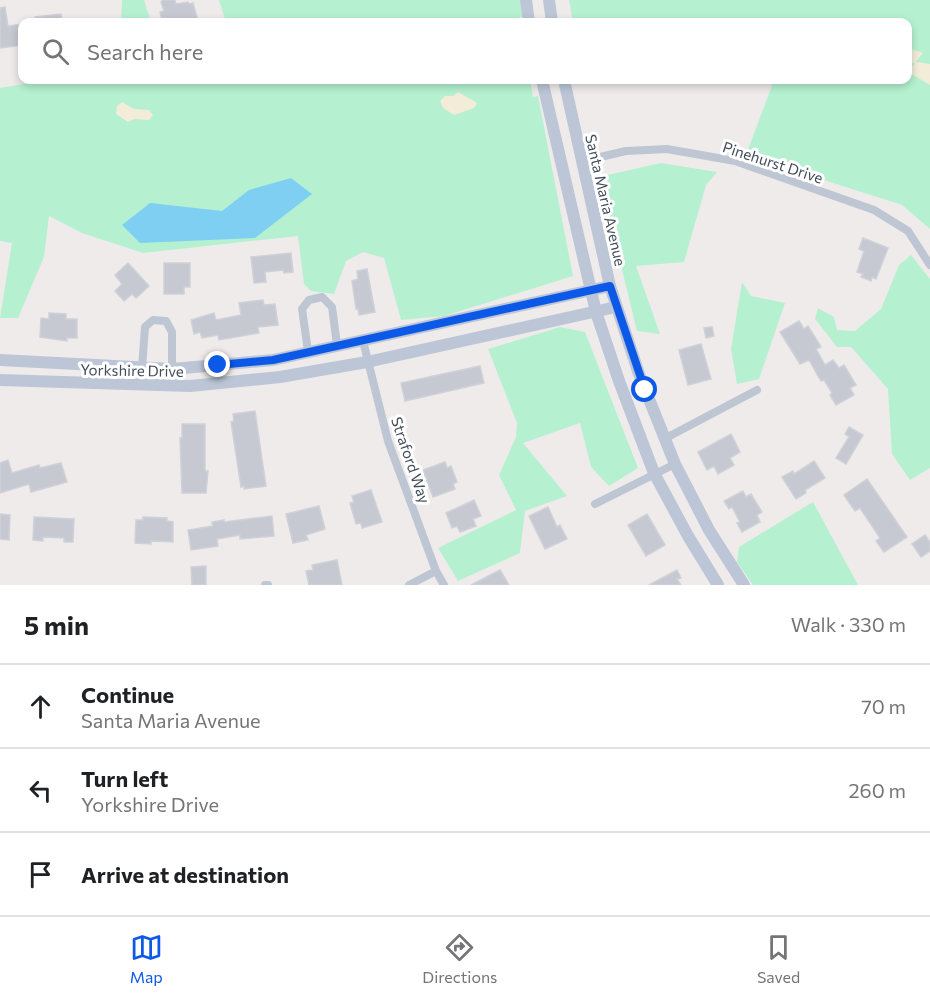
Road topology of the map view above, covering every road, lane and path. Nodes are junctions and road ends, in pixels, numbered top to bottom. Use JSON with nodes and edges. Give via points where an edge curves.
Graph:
{"nodes":[{"id":1,"x":526,"y":0,"type":"edge"},
{"id":2,"x":549,"y":0,"type":"edge"},
{"id":3,"x":528,"y":18,"type":"edge"},
{"id":4,"x":551,"y":18,"type":"edge"},
{"id":5,"x":543,"y":84,"type":"edge"},
{"id":6,"x":565,"y":84,"type":"edge"},
{"id":7,"x":574,"y":124,"type":"junction"},
{"id":8,"x":553,"y":128,"type":"junction"},
{"id":9,"x":583,"y":161,"type":"junction"},
{"id":10,"x":930,"y":265,"type":"edge"},
{"id":11,"x":610,"y":286,"type":"junction"},
{"id":12,"x":590,"y":290,"type":"junction"},
{"id":13,"x":616,"y":307,"type":"junction"},
{"id":14,"x":596,"y":312,"type":"junction"},
{"id":15,"x":363,"y":341,"type":"junction"},
{"id":16,"x":337,"y":345,"type":"junction"},
{"id":17,"x":308,"y":351,"type":"junction"},
{"id":18,"x":4,"y":361,"type":"edge"},
{"id":19,"x":367,"y":362,"type":"junction"},
{"id":20,"x":142,"y":368,"type":"junction"},
{"id":21,"x":172,"y":369,"type":"junction"},
{"id":22,"x":4,"y":381,"type":"edge"},
{"id":23,"x":757,"y":390,"type":"dead end"},
{"id":24,"x":664,"y":439,"type":"junction"},
{"id":25,"x":675,"y":464,"type":"junction"},
{"id":26,"x":654,"y":473,"type":"junction"},
{"id":27,"x":595,"y":504,"type":"dead end"},
{"id":28,"x":436,"y":571,"type":"junction"},
{"id":29,"x":409,"y":585,"type":"edge"},
{"id":30,"x":444,"y":585,"type":"edge"},
{"id":31,"x":718,"y":585,"type":"edge"},
{"id":32,"x":744,"y":585,"type":"edge"}],
"edges":[{"from":1,"to":3,"type":"street"},
{"from":2,"to":4,"type":"street"},
{"from":5,"to":8,"type":"street"},
{"from":6,"to":7,"type":"street","name":"Santa Maria Avenue"},
{"from":7,"to":8,"type":"street"},
{"from":7,"to":9,"type":"street","name":"Santa Maria Avenue"},
{"from":8,"to":12,"type":"street"},
{"from":9,"to":10,"type":"street","name":"Pinehurst Drive","via":[[626,151],[667,149],[735,161],[874,210],[908,231]]},
{"from":9,"to":11,"type":"street","name":"Santa Maria Avenue"},
{"from":11,"to":12,"type":"street","name":"Yorkshire Drive"},
{"from":11,"to":13,"type":"street","name":"Santa Maria Avenue"},
{"from":12,"to":14,"type":"street"},
{"from":12,"to":15,"type":"street","name":"Yorkshire Drive"},
{"from":13,"to":14,"type":"street","name":"Yorkshire Drive"},
{"from":13,"to":24,"type":"street","name":"Santa Maria Avenue"},
{"from":14,"to":19,"type":"street","name":"Yorkshire Drive"},
{"from":14,"to":26,"type":"street"},
{"from":15,"to":16,"type":"street","name":"Yorkshire Drive"},
{"from":15,"to":19,"type":"street","name":"Straford Way"},
{"from":16,"to":17,"type":"street","name":"Yorkshire Drive"},
{"from":16,"to":17,"type":"street","via":[[332,307],[322,297],[309,300],[302,309]]},
{"from":17,"to":21,"type":"street","name":"Yorkshire Drive","via":[[273,360]]},
{"from":18,"to":20,"type":"street","name":"Yorkshire Drive"},
{"from":18,"to":22,"type":"street"},
{"from":19,"to":22,"type":"street","name":"Yorkshire Drive","via":[[280,377],[190,386]]},
{"from":19,"to":28,"type":"street","name":"Straford Way","via":[[388,441]]},
{"from":20,"to":21,"type":"street","name":"Yorkshire Drive"},
{"from":20,"to":21,"type":"street","via":[[145,327],[153,320],[166,321],[172,332]]},
{"from":23,"to":24,"type":"street"},
{"from":24,"to":25,"type":"street","name":"Santa Maria Avenue"},
{"from":25,"to":26,"type":"street"},
{"from":25,"to":32,"type":"street","name":"Santa Maria Avenue","via":[[709,530]]},
{"from":26,"to":27,"type":"street"},
{"from":26,"to":31,"type":"street"},
{"from":28,"to":29,"type":"street"},
{"from":28,"to":30,"type":"street","name":"Straford Way"}]}
